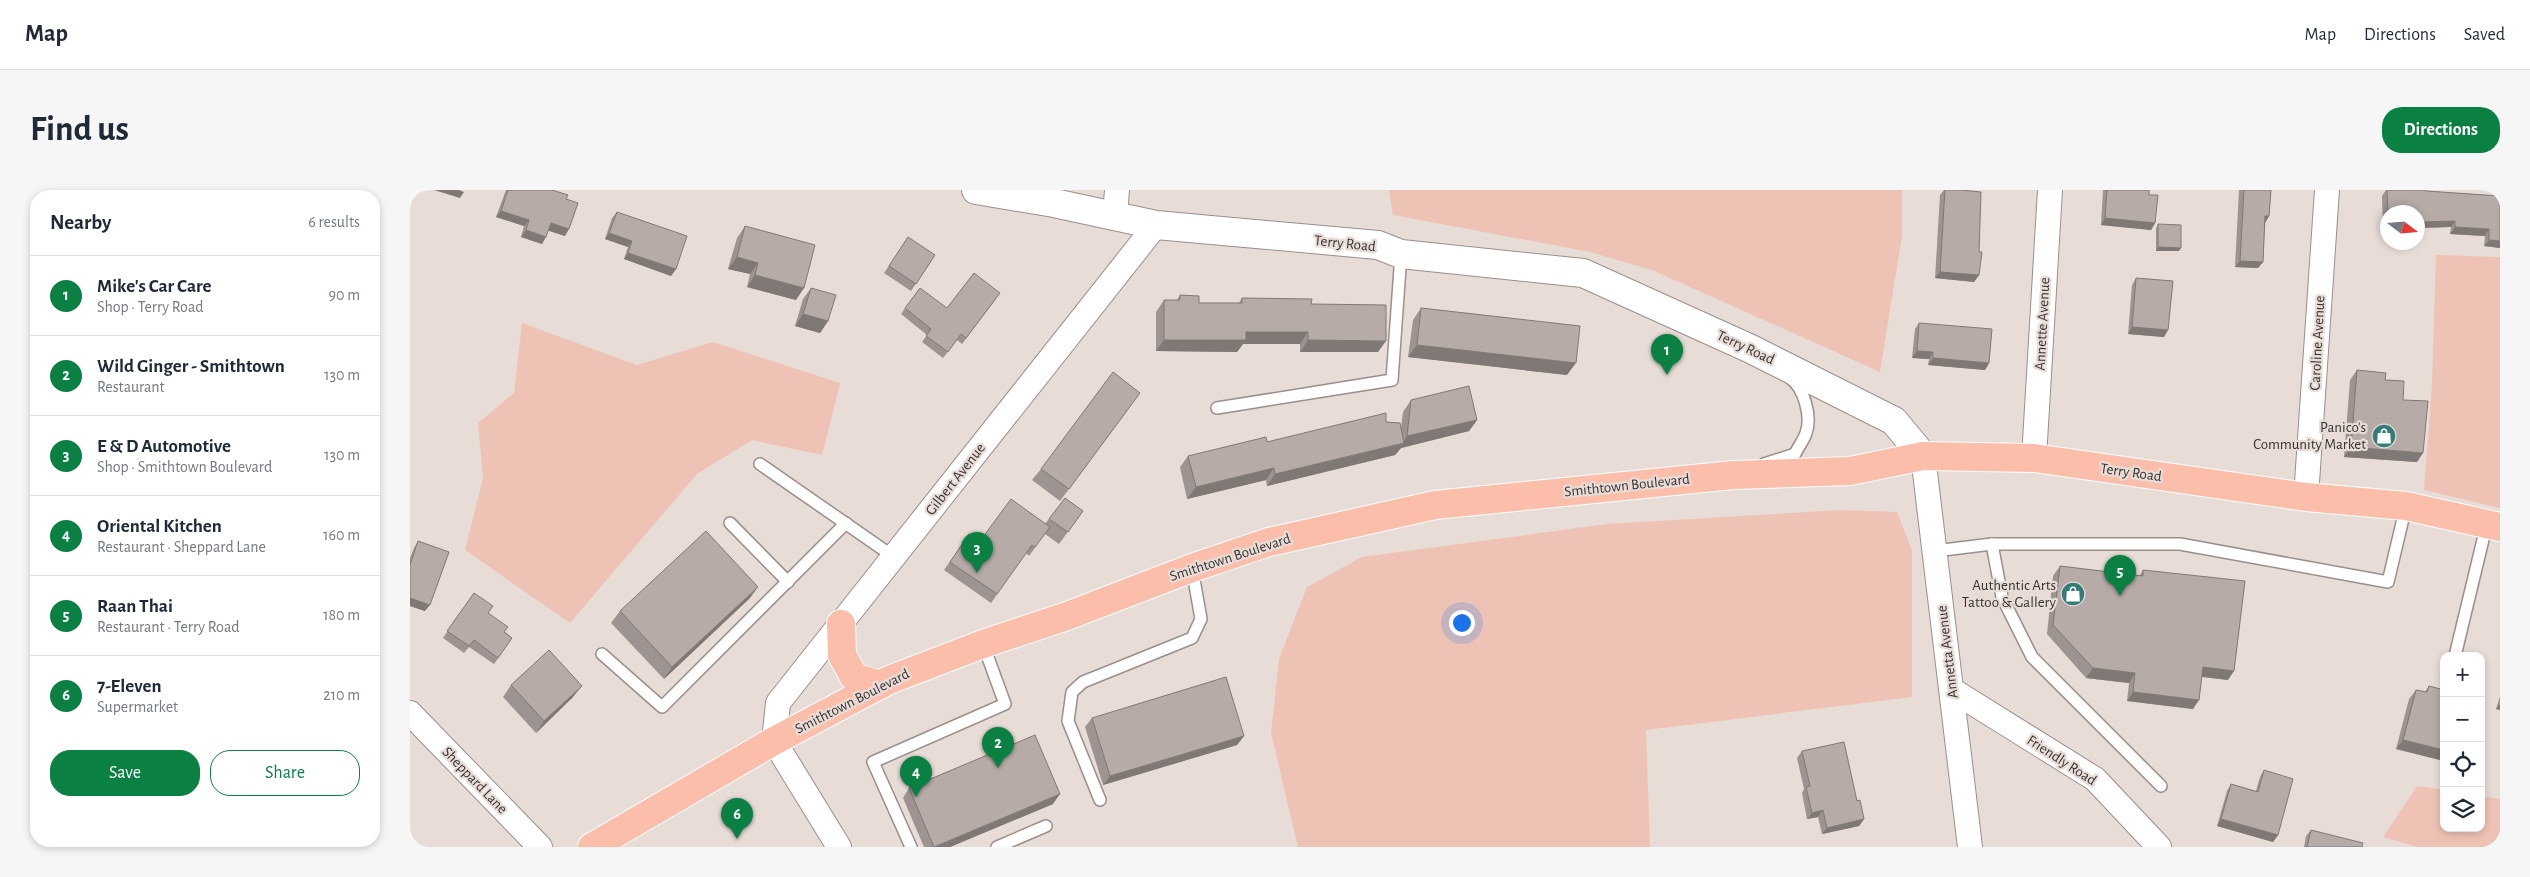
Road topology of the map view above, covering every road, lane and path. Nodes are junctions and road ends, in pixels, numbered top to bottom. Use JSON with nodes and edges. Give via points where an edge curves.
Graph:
{"nodes":[{"id":1,"x":976,"y":190,"type":"edge"},
{"id":2,"x":2050,"y":190,"type":"edge"},
{"id":3,"x":2326,"y":190,"type":"edge"},
{"id":4,"x":1116,"y":203,"type":"edge"},
{"id":5,"x":1156,"y":225,"type":"junction"},
{"id":6,"x":1401,"y":254,"type":"junction"},
{"id":7,"x":1750,"y":349,"type":"junction"},
{"id":8,"x":1218,"y":408,"type":"dead end"},
{"id":9,"x":1923,"y":456,"type":"junction"},
{"id":10,"x":2034,"y":458,"type":"junction"},
{"id":11,"x":760,"y":464,"type":"dead end"},
{"id":12,"x":1733,"y":475,"type":"junction"},
{"id":13,"x":2306,"y":497,"type":"junction"},
{"id":14,"x":2406,"y":506,"type":"junction"},
{"id":15,"x":730,"y":524,"type":"dead end"},
{"id":16,"x":846,"y":524,"type":"junction"},
{"id":17,"x":2494,"y":525,"type":"edge"},
{"id":18,"x":1992,"y":544,"type":"junction"},
{"id":19,"x":1935,"y":551,"type":"junction"},
{"id":20,"x":894,"y":557,"type":"junction"},
{"id":21,"x":1192,"y":568,"type":"junction"},
{"id":22,"x":788,"y":582,"type":"junction"},
{"id":23,"x":840,"y":624,"type":"junction"},
{"id":24,"x":983,"y":644,"type":"junction"},
{"id":25,"x":2456,"y":652,"type":"edge"},
{"id":26,"x":602,"y":654,"type":"dead end"},
{"id":27,"x":880,"y":685,"type":"junction"},
{"id":28,"x":1952,"y":690,"type":"junction"},
{"id":29,"x":410,"y":713,"type":"edge"},
{"id":30,"x":774,"y":741,"type":"junction"},
{"id":31,"x":2161,"y":786,"type":"dead end"},
{"id":32,"x":1100,"y":800,"type":"dead end"},
{"id":33,"x":1046,"y":826,"type":"dead end"},
{"id":34,"x":540,"y":847,"type":"edge"},
{"id":35,"x":592,"y":847,"type":"edge"},
{"id":36,"x":838,"y":847,"type":"edge"},
{"id":37,"x":911,"y":847,"type":"edge"},
{"id":38,"x":997,"y":847,"type":"edge"},
{"id":39,"x":1970,"y":847,"type":"edge"},
{"id":40,"x":2159,"y":847,"type":"edge"}],
"edges":[{"from":1,"to":4,"type":"street","name":"Terry Road"},
{"from":2,"to":10,"type":"street","name":"Annette Avenue"},
{"from":3,"to":13,"type":"street","name":"Caroline Avenue"},
{"from":4,"to":5,"type":"street","name":"Terry Road"},
{"from":5,"to":6,"type":"street","name":"Terry Road","via":[[1378,245]]},
{"from":5,"to":20,"type":"street","name":"Gilbert Avenue"},
{"from":6,"to":7,"type":"street","name":"Terry Road","via":[[1583,273]]},
{"from":6,"to":8,"type":"lane","via":[[1392,380]]},
{"from":7,"to":9,"type":"street","name":"Terry Road","via":[[1894,421]]},
{"from":7,"to":12,"type":"lane","via":[[1794,380],[1806,406],[1807,432],[1795,454]]},
{"from":9,"to":10,"type":"main road","name":"Terry Road"},
{"from":9,"to":12,"type":"main road","name":"Smithtown Boulevard","via":[[1850,471]]},
{"from":9,"to":19,"type":"street","name":"Annetta Avenue"},
{"from":10,"to":13,"type":"main road","name":"Terry Road"},
{"from":11,"to":16,"type":"lane"},
{"from":12,"to":21,"type":"main road","name":"Smithtown Boulevard","via":[[1435,505],[1269,542]]},
{"from":13,"to":14,"type":"main road","name":"Terry Road"},
{"from":14,"to":17,"type":"main road","name":"Terry Road"},
{"from":14,"to":18,"type":"lane","via":[[2388,582],[2180,544]]},
{"from":15,"to":22,"type":"lane"},
{"from":16,"to":20,"type":"lane"},
{"from":16,"to":22,"type":"lane"},
{"from":17,"to":25,"type":"lane"},
{"from":18,"to":19,"type":"lane"},
{"from":18,"to":31,"type":"lane","via":[[2002,597],[2032,657]]},
{"from":19,"to":28,"type":"street","name":"Annetta Avenue"},
{"from":20,"to":23,"type":"street","name":"Gilbert Avenue"},
{"from":21,"to":24,"type":"main road","name":"Smithtown Boulevard"},
{"from":21,"to":32,"type":"lane","via":[[1200,619],[1192,638],[1083,682],[1072,692],[1068,721]]},
{"from":22,"to":26,"type":"lane","via":[[662,707]]},
{"from":23,"to":27,"type":"main road","via":[[842,655],[854,677]]},
{"from":23,"to":30,"type":"street","name":"Gilbert Avenue","via":[[778,703]]},
{"from":24,"to":27,"type":"main road","name":"Smithtown Boulevard"},
{"from":24,"to":37,"type":"lane","via":[[1005,704],[874,762]]},
{"from":27,"to":30,"type":"main road","name":"Smithtown Boulevard"},
{"from":28,"to":39,"type":"street","name":"Annetta Avenue"},
{"from":28,"to":40,"type":"street","name":"Friendly Road","via":[[2095,779]]},
{"from":29,"to":34,"type":"street","name":"Sheppard Lane"},
{"from":30,"to":35,"type":"main road","name":"Smithtown Boulevard"},
{"from":30,"to":36,"type":"street"},
{"from":33,"to":38,"type":"lane"}]}
